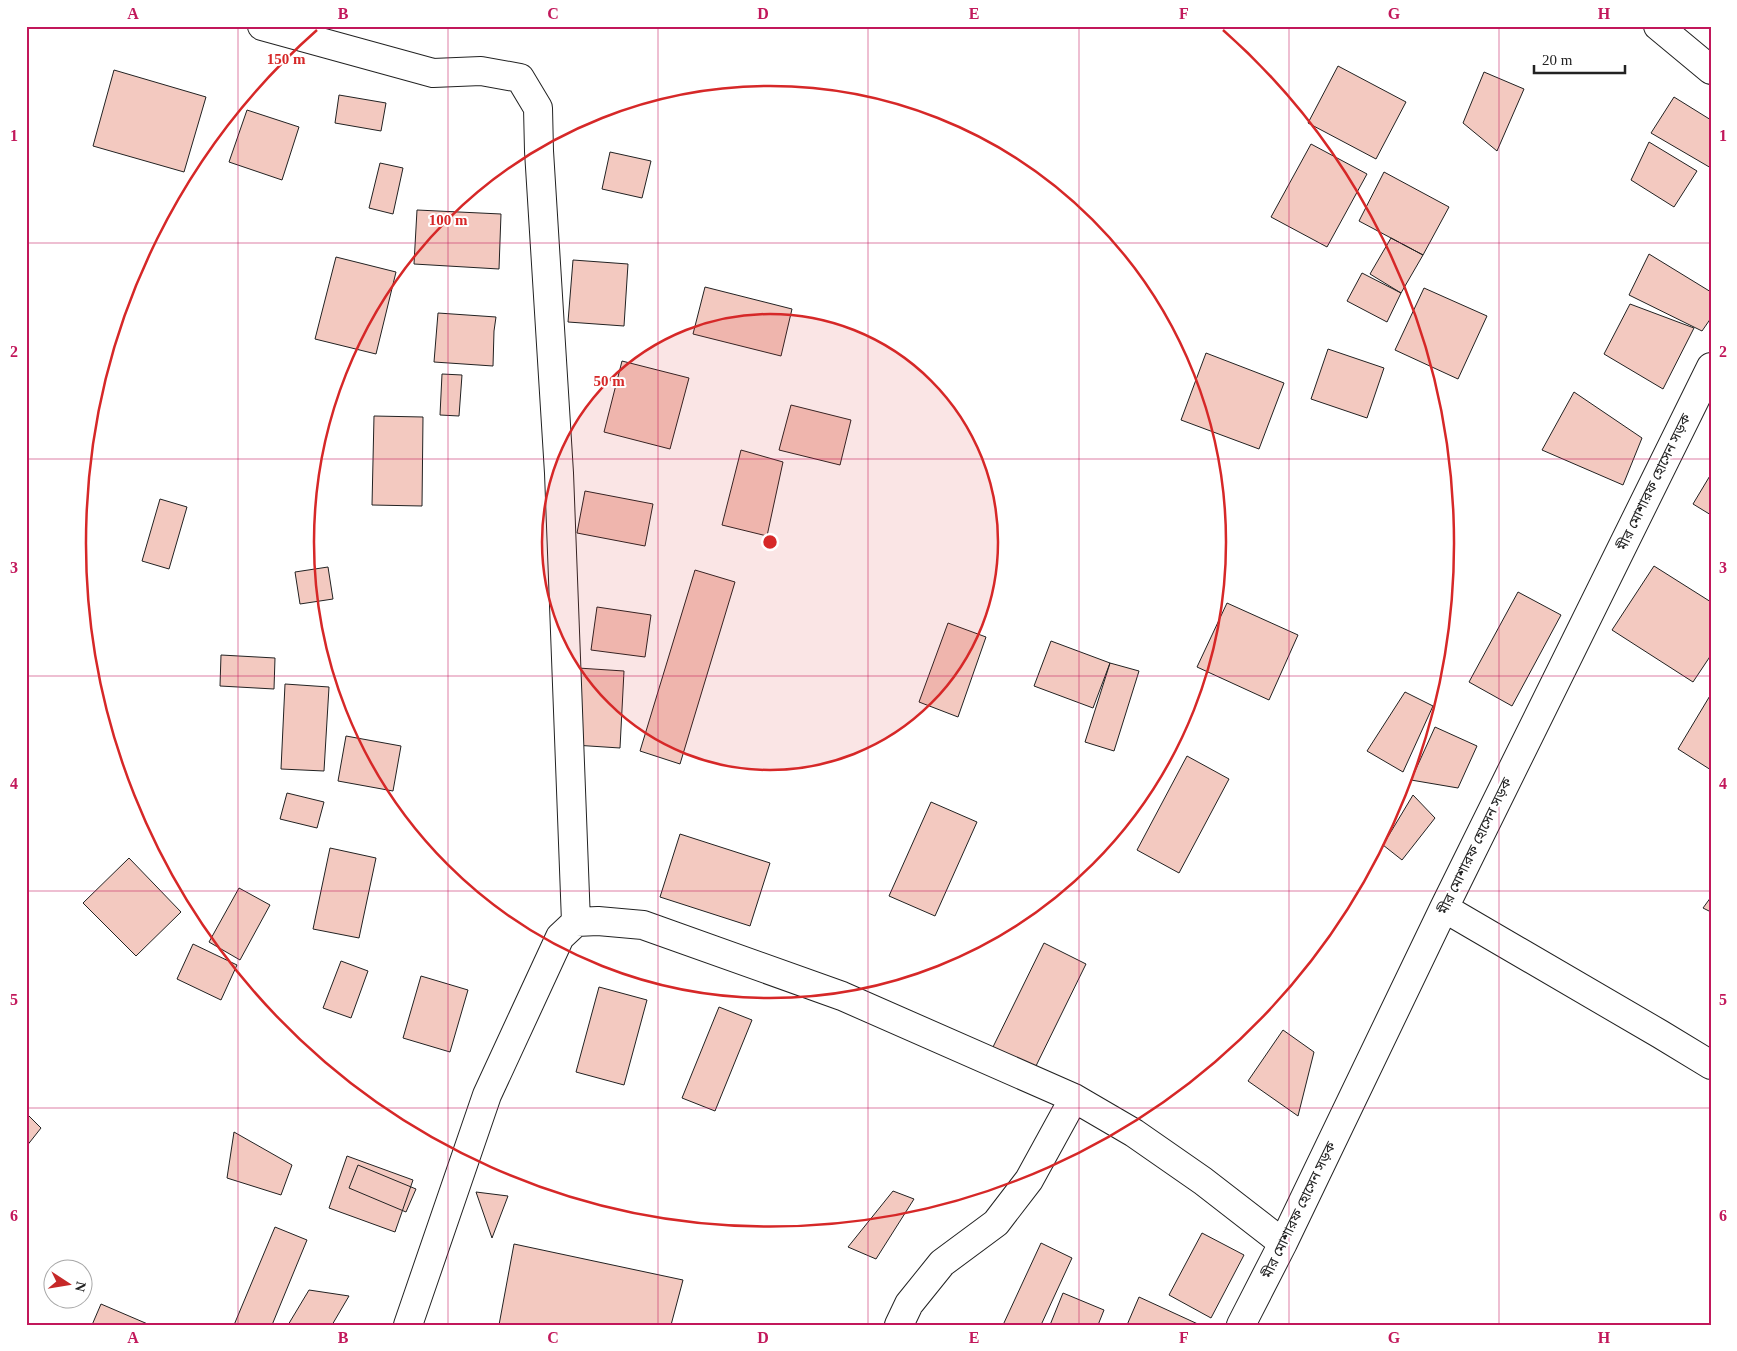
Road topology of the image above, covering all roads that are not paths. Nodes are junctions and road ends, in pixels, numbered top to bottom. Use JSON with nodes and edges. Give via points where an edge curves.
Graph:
{"nodes":[{"id":1,"x":262,"y":26,"type":"edge"},
{"id":2,"x":1658,"y":26,"type":"edge"},
{"id":3,"x":1711,"y":70,"type":"edge"},
{"id":4,"x":1711,"y":367,"type":"edge"},
{"id":5,"x":1444,"y":908,"type":"junction"},
{"id":6,"x":576,"y":922,"type":"junction"},
{"id":7,"x":1711,"y":1065,"type":"edge"},
{"id":8,"x":1074,"y":1098,"type":"junction"},
{"id":9,"x":1283,"y":1243,"type":"junction"},
{"id":10,"x":408,"y":1325,"type":"edge"},
{"id":11,"x":899,"y":1325,"type":"edge"},
{"id":12,"x":1241,"y":1325,"type":"edge"}],
"edges":[{"from":1,"to":6,"type":"street","via":[[433,73],[480,71],[520,78],[538,108],[559,473]]},
{"from":2,"to":3,"type":"street"},
{"from":4,"to":5,"type":"street","name":"মীর মোশারফ হোসেন সড়ক"},
{"from":5,"to":7,"type":"street"},
{"from":5,"to":9,"type":"street","name":"মীর মোশারফ হোসেন সড়ক"},
{"from":6,"to":8,"type":"street","via":[[643,925],[842,996]]},
{"from":6,"to":10,"type":"street","via":[[560,937],[488,1095]]},
{"from":8,"to":9,"type":"street","via":[[1134,1133]]},
{"from":8,"to":11,"type":"street","via":[[1023,1188],[996,1223],[942,1263],[909,1304]]},
{"from":9,"to":12,"type":"street","name":"মীর মোশারফ হোসেন সড়ক"}]}
